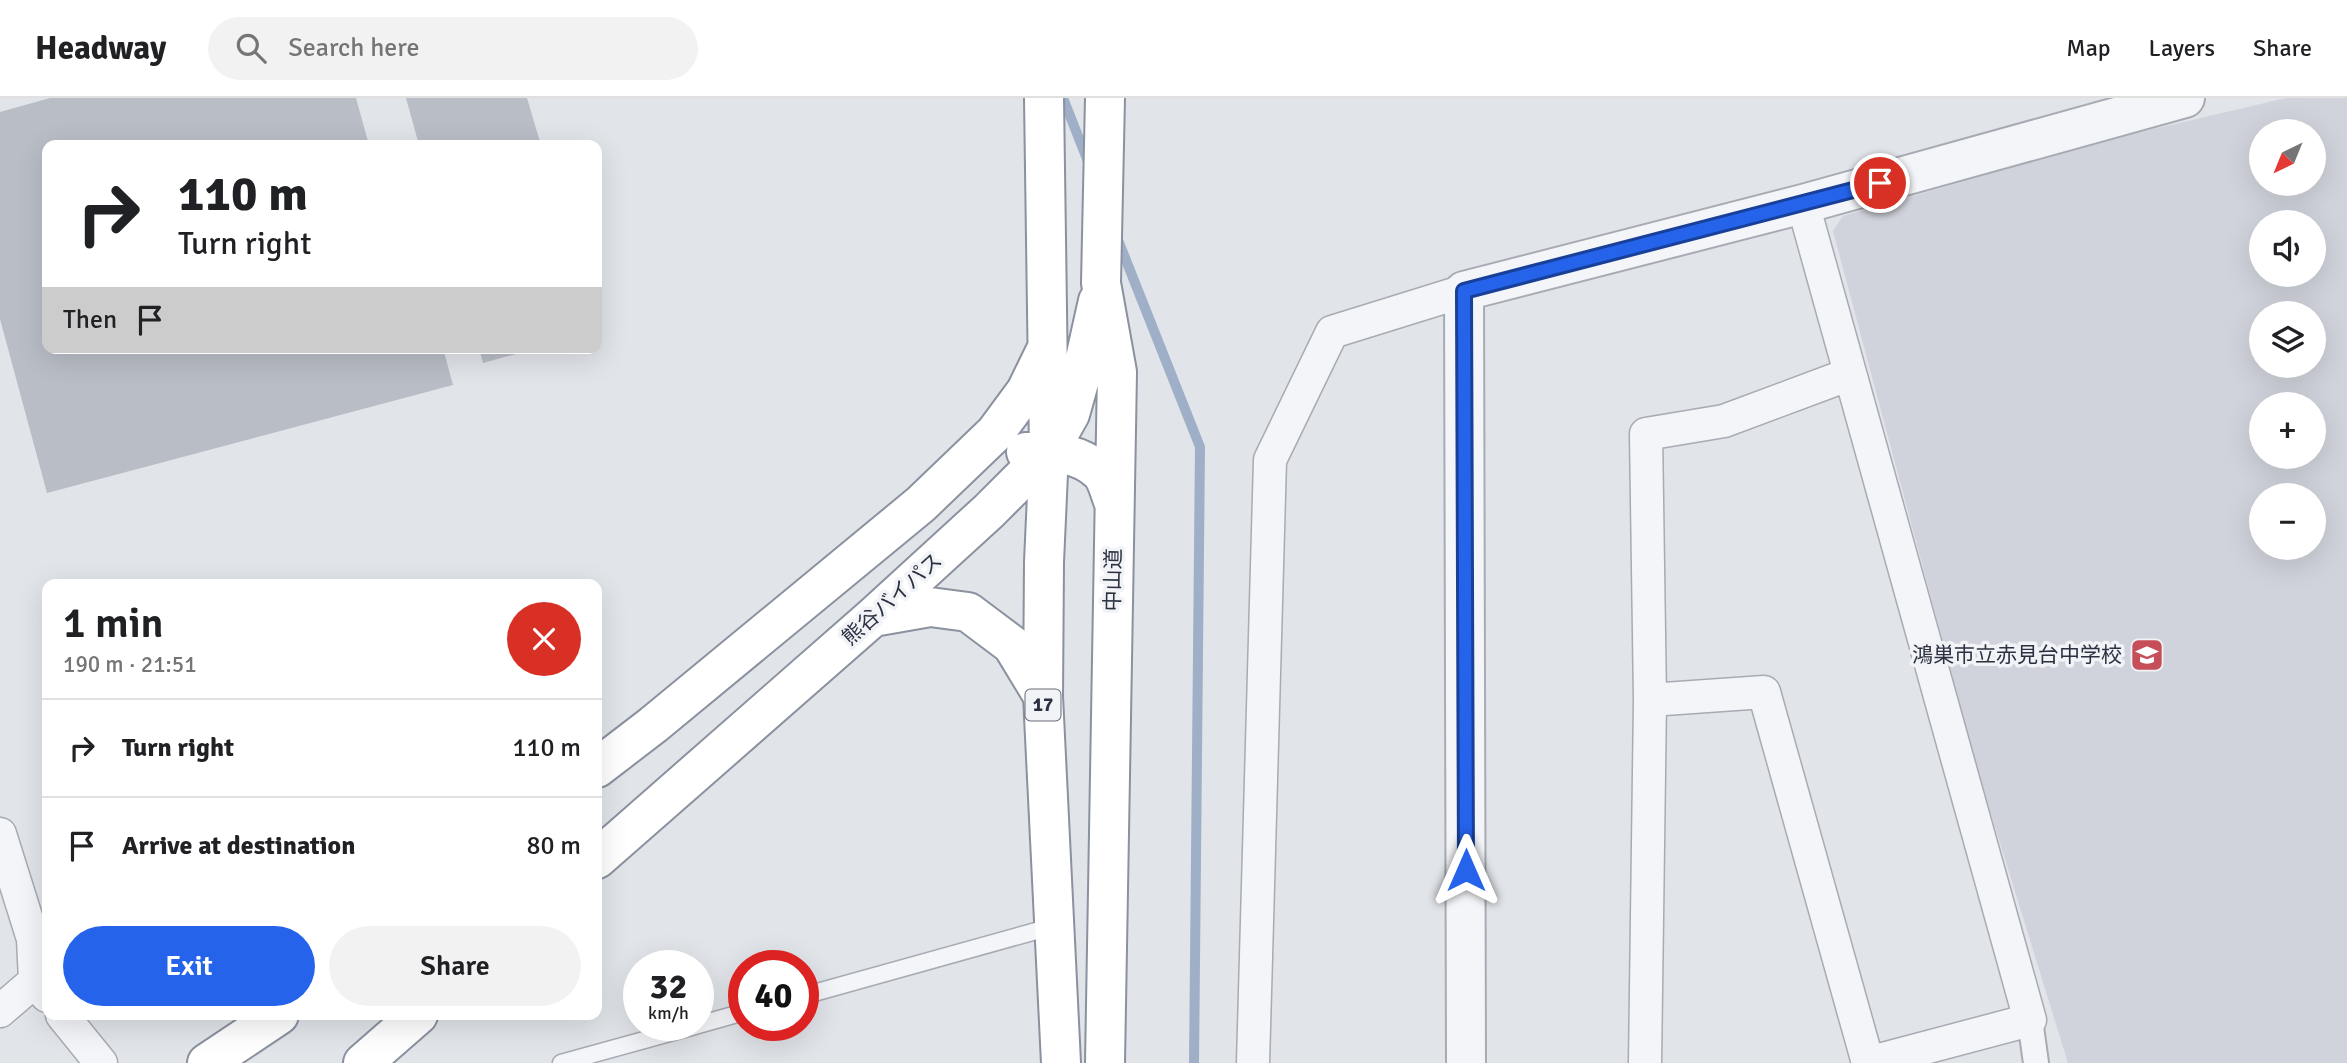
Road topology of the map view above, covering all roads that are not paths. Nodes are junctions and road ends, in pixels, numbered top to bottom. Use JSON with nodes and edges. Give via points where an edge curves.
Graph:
{"nodes":[{"id":1,"x":1044,"y":98,"type":"edge"},
{"id":2,"x":1105,"y":98,"type":"edge"},
{"id":3,"x":2185,"y":98,"type":"edge"},
{"id":4,"x":1803,"y":204,"type":"junction"},
{"id":5,"x":1101,"y":283,"type":"junction"},
{"id":6,"x":1464,"y":291,"type":"junction"},
{"id":7,"x":1048,"y":347,"type":"junction"},
{"id":8,"x":1850,"y":374,"type":"junction"},
{"id":9,"x":1049,"y":451,"type":"junction"},
{"id":10,"x":1114,"y":503,"type":"junction"},
{"id":11,"x":922,"y":504,"type":"junction"},
{"id":12,"x":873,"y":617,"type":"junction"},
{"id":13,"x":1043,"y":696,"type":"junction"},
{"id":14,"x":1650,"y":701,"type":"junction"},
{"id":15,"x":602,"y":764,"type":"edge"},
{"id":16,"x":0,"y":834,"type":"edge"},
{"id":17,"x":602,"y":855,"type":"edge"},
{"id":18,"x":1054,"y":926,"type":"junction"},
{"id":19,"x":41,"y":989,"type":"edge"},
{"id":20,"x":819,"y":992,"type":"edge"},
{"id":21,"x":0,"y":1011,"type":"edge"},
{"id":22,"x":66,"y":1020,"type":"edge"},
{"id":23,"x":272,"y":1020,"type":"edge"},
{"id":24,"x":413,"y":1020,"type":"edge"},
{"id":25,"x":2030,"y":1020,"type":"junction"},
{"id":26,"x":640,"y":1041,"type":"edge"},
{"id":27,"x":370,"y":1060,"type":"edge"},
{"id":28,"x":101,"y":1063,"type":"edge"},
{"id":29,"x":207,"y":1063,"type":"edge"},
{"id":30,"x":561,"y":1063,"type":"edge"},
{"id":31,"x":1061,"y":1063,"type":"edge"},
{"id":32,"x":1105,"y":1063,"type":"edge"},
{"id":33,"x":1252,"y":1063,"type":"edge"},
{"id":34,"x":1466,"y":1063,"type":"edge"},
{"id":35,"x":1645,"y":1063,"type":"edge"},
{"id":36,"x":1868,"y":1063,"type":"edge"},
{"id":37,"x":2036,"y":1063,"type":"edge"}],
"edges":[{"from":1,"to":7,"type":"highway","number":"17"},
{"from":2,"to":5,"type":"highway","name":"中山道","number":"17"},
{"from":3,"to":4,"type":"street"},
{"from":4,"to":6,"type":"street"},
{"from":4,"to":8,"type":"street"},
{"from":5,"to":9,"type":"highway","name":"熊谷バイパス","number":"17","via":[[1070,414]]},
{"from":5,"to":10,"type":"highway","name":"中山道","number":"17","via":[[1117,372]]},
{"from":6,"to":33,"type":"street","via":[[1332,332],[1270,460]]},
{"from":6,"to":34,"type":"street"},
{"from":7,"to":9,"type":"highway","number":"17"},
{"from":7,"to":11,"type":"highway","number":"17","via":[[1026,391],[995,433]]},
{"from":8,"to":14,"type":"street","via":[[1724,421],[1646,434]]},
{"from":8,"to":25,"type":"street"},
{"from":9,"to":10,"type":"highway","via":[[1076,456],[1102,473]]},
{"from":9,"to":11,"type":"highway","via":[[1005,457]]},
{"from":9,"to":12,"type":"highway","name":"熊谷バイパス","number":"17"},
{"from":9,"to":13,"type":"highway","number":"17"},
{"from":10,"to":32,"type":"highway","name":"中山道","number":"17"},
{"from":11,"to":15,"type":"highway","number":"17"},
{"from":12,"to":13,"type":"highway","via":[[930,607],[968,612],[1013,645]]},
{"from":12,"to":17,"type":"highway","name":"熊谷バイパス","number":"17"},
{"from":13,"to":18,"type":"highway","number":"17"},
{"from":14,"to":35,"type":"street"},
{"from":14,"to":36,"type":"street","via":[[1764,692]]},
{"from":16,"to":19,"type":"street","via":[[33,939]]},
{"from":18,"to":20,"type":"lane"},
{"from":18,"to":31,"type":"highway","number":"17"},
{"from":19,"to":21,"type":"street"},
{"from":22,"to":28,"type":"street"},
{"from":23,"to":29,"type":"highway"},
{"from":24,"to":27,"type":"highway"},
{"from":25,"to":36,"type":"street"},
{"from":25,"to":37,"type":"street"},
{"from":26,"to":30,"type":"lane"}]}
